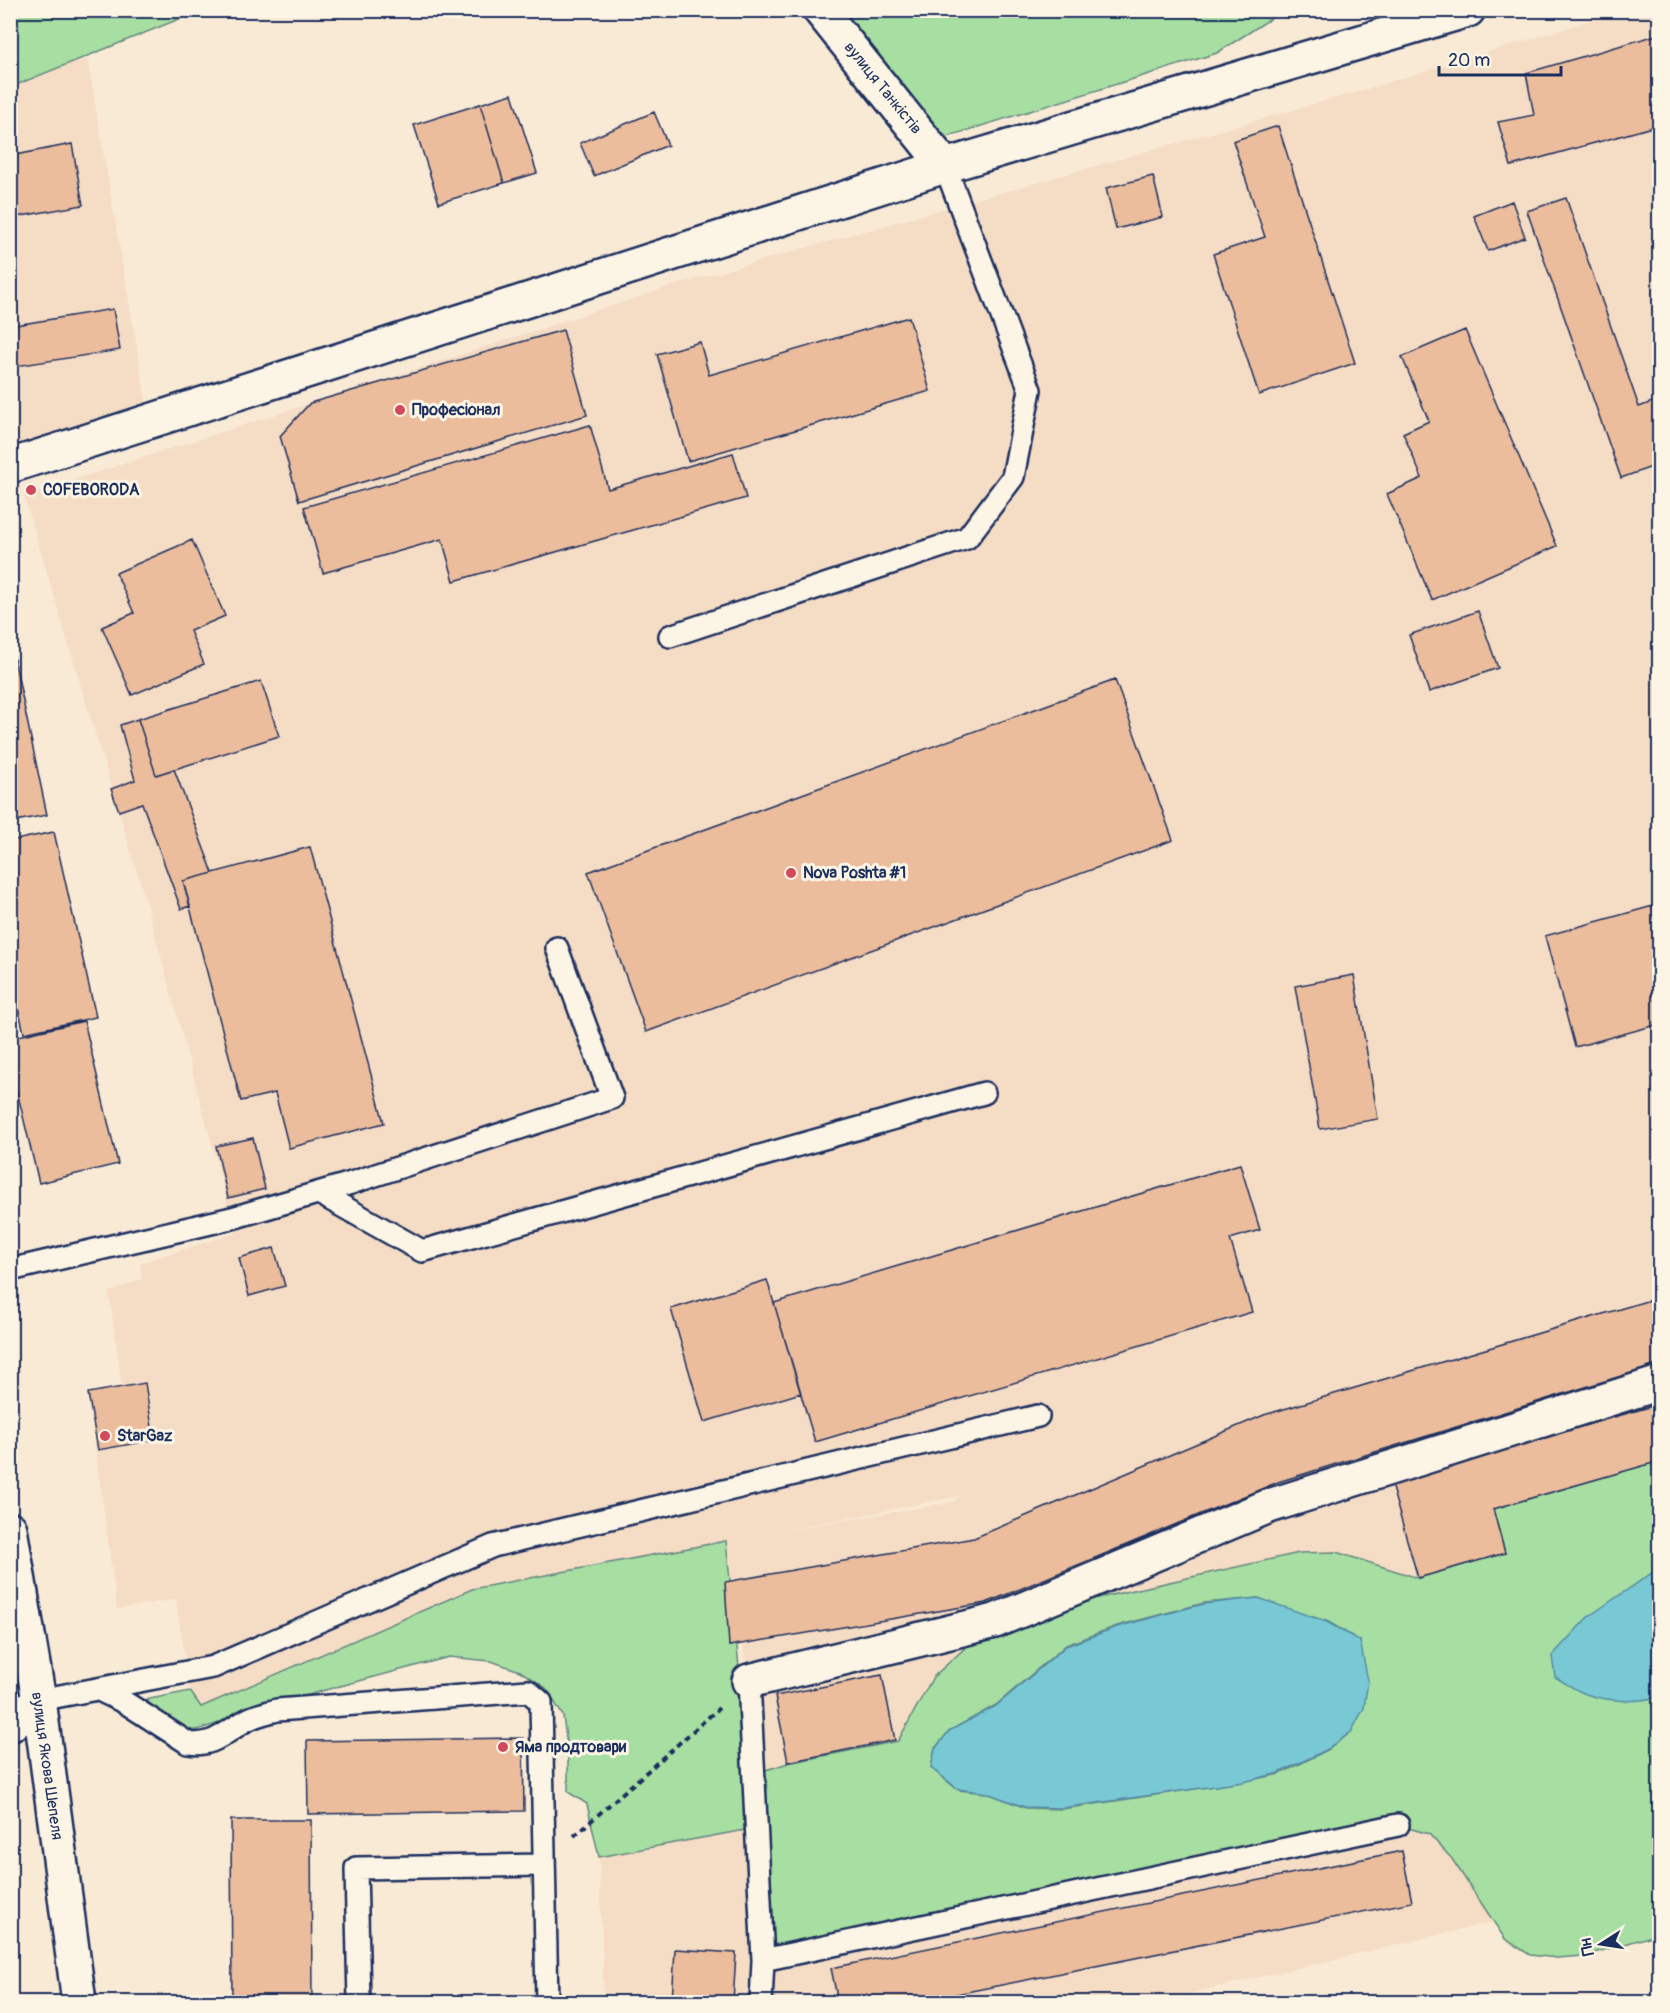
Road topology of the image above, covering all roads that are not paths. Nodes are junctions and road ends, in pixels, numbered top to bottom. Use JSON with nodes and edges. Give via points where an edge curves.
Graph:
{"nodes":[{"id":1,"x":820,"y":10,"type":"edge"},
{"id":2,"x":1468,"y":10,"type":"edge"},
{"id":3,"x":945,"y":166,"type":"junction"},
{"id":4,"x":10,"y":466,"type":"edge"},
{"id":5,"x":670,"y":636,"type":"dead end"},
{"id":6,"x":557,"y":948,"type":"dead end"},
{"id":7,"x":984,"y":1093,"type":"dead end"},
{"id":8,"x":319,"y":1193,"type":"junction"},
{"id":9,"x":10,"y":1270,"type":"edge"},
{"id":10,"x":1659,"y":1383,"type":"edge"},
{"id":11,"x":1038,"y":1416,"type":"dead end"},
{"id":12,"x":10,"y":1529,"type":"edge"},
{"id":13,"x":749,"y":1681,"type":"joint"},
{"id":14,"x":97,"y":1689,"type":"junction"},
{"id":15,"x":39,"y":1700,"type":"junction"},
{"id":16,"x":10,"y":1725,"type":"edge"},
{"id":17,"x":1398,"y":1825,"type":"dead end"},
{"id":18,"x":542,"y":1865,"type":"junction"},
{"id":19,"x":763,"y":1960,"type":"junction"},
{"id":20,"x":79,"y":2002,"type":"edge"},
{"id":21,"x":359,"y":2002,"type":"edge"},
{"id":22,"x":547,"y":2002,"type":"edge"},
{"id":23,"x":761,"y":2002,"type":"edge"}],
"edges":[{"from":1,"to":3,"type":"street","name":"вулиця Танкістів"},
{"from":2,"to":3,"type":"street"},
{"from":3,"to":4,"type":"street"},
{"from":3,"to":5,"type":"lane","via":[[1030,390],[1013,477],[967,538]]},
{"from":6,"to":8,"type":"lane","via":[[612,1098]]},
{"from":7,"to":8,"type":"lane","via":[[422,1251]]},
{"from":8,"to":9,"type":"lane","via":[[232,1218]]},
{"from":10,"to":13,"type":"street","via":[[1269,1506],[995,1621]]},
{"from":11,"to":14,"type":"lane","via":[[493,1546],[213,1667]]},
{"from":12,"to":15,"type":"street","name":"вулиця Якова Шепеля"},
{"from":13,"to":19,"type":"lane"},
{"from":14,"to":15,"type":"lane"},
{"from":14,"to":18,"type":"lane","via":[[188,1743],[198,1745],[211,1743],[246,1720],[277,1710],[528,1691],[541,1702]]},
{"from":15,"to":16,"type":"street"},
{"from":15,"to":20,"type":"street","name":"вулиця Якова Шепеля"},
{"from":17,"to":19,"type":"lane"},
{"from":18,"to":21,"type":"lane","via":[[356,1868]]},
{"from":18,"to":22,"type":"lane"},
{"from":19,"to":23,"type":"lane"}]}
